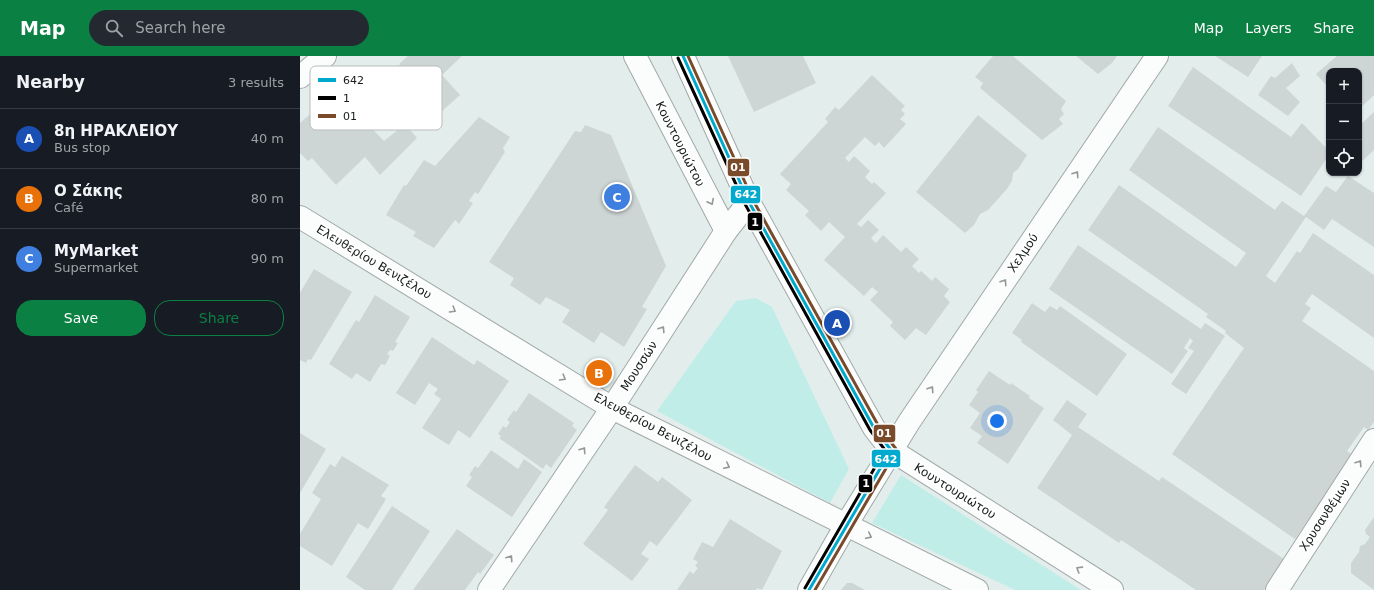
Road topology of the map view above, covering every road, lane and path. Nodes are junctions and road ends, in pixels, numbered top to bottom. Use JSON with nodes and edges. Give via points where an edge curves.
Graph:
{"nodes":[{"id":1,"x":325,"y":56,"type":"edge"},
{"id":2,"x":635,"y":56,"type":"edge"},
{"id":3,"x":683,"y":56,"type":"edge"},
{"id":4,"x":1157,"y":56,"type":"edge"},
{"id":5,"x":313,"y":66,"type":"edge"},
{"id":6,"x":310,"y":69,"type":"edge"},
{"id":7,"x":300,"y":77,"type":"edge"},
{"id":8,"x":749,"y":202,"type":"junction"},
{"id":9,"x":300,"y":217,"type":"edge"},
{"id":10,"x":726,"y":231,"type":"junction"},
{"id":11,"x":612,"y":408,"type":"junction"},
{"id":12,"x":1374,"y":440,"type":"edge"},
{"id":13,"x":891,"y":450,"type":"junction"},
{"id":14,"x":846,"y":525,"type":"junction"},
{"id":15,"x":489,"y":590,"type":"edge"},
{"id":16,"x":809,"y":590,"type":"edge"},
{"id":17,"x":977,"y":590,"type":"edge"},
{"id":18,"x":1112,"y":590,"type":"edge"},
{"id":19,"x":1277,"y":590,"type":"edge"}],
"edges":[{"from":1,"to":5,"type":"street"},
{"from":2,"to":10,"type":"street","name":"Κουντουριώτου","one_way":true},
{"from":3,"to":8,"type":"street","name":"Κουντουριώτου"},
{"from":13,"to":4,"type":"street","name":"Χελμού","one_way":true},
{"from":6,"to":7,"type":"street"},
{"from":8,"to":10,"type":"street","name":"Μουσσών"},
{"from":8,"to":13,"type":"street","name":"Κουντουριώτου","via":[[874,428]]},
{"from":9,"to":11,"type":"street","name":"Ελευθερίου Βενιζέλου","one_way":true},
{"from":11,"to":10,"type":"street","name":"Μουσσών","one_way":true},
{"from":11,"to":14,"type":"street","name":"Ελευθερίου Βενιζέλου","one_way":true},
{"from":15,"to":11,"type":"street","name":"Μουσσών","one_way":true},
{"from":19,"to":12,"type":"street","name":"Χρυσανθέμων","one_way":true},
{"from":13,"to":14,"type":"street","name":"Χελμού"},
{"from":18,"to":13,"type":"street","name":"Κουντουριώτου","one_way":true},
{"from":14,"to":16,"type":"street","name":"Χελμού"},
{"from":14,"to":17,"type":"street","name":"Ελευθερίου Βενιζέλου","one_way":true}]}
